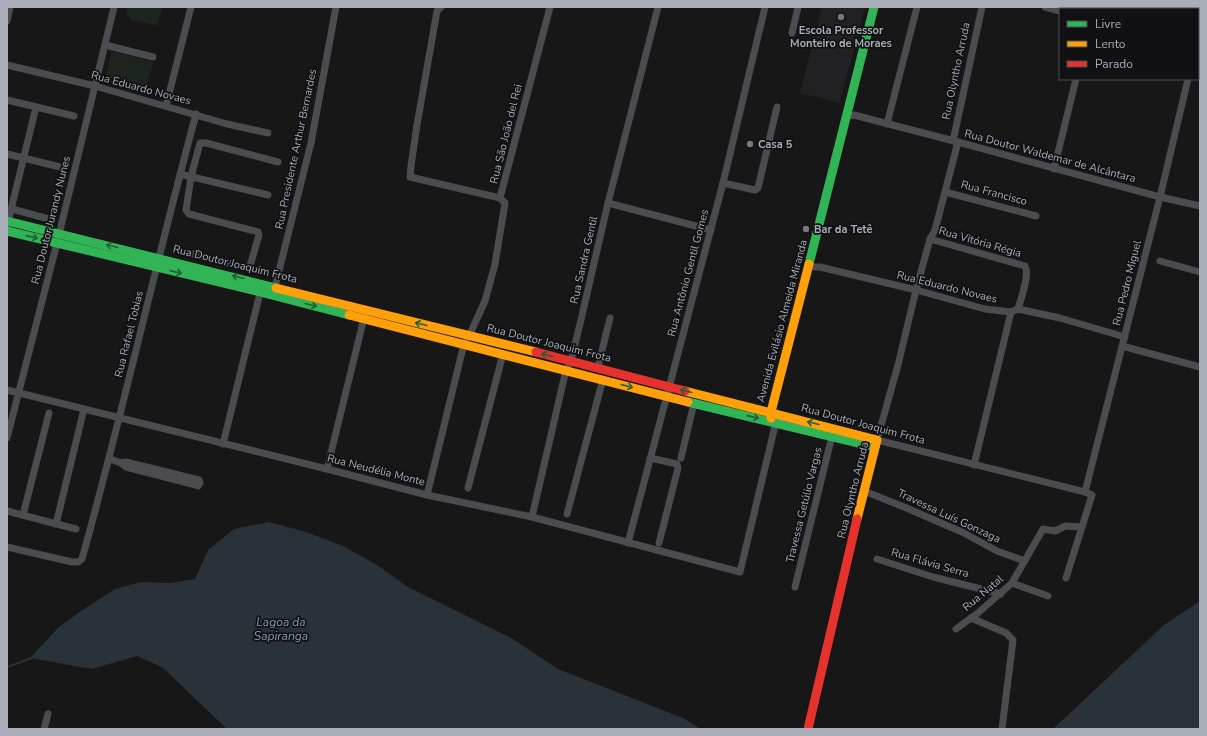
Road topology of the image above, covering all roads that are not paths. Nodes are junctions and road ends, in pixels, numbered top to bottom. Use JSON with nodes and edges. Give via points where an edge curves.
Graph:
{"nodes":[{"id":1,"x":10,"y":7,"type":"edge"},
{"id":2,"x":114,"y":7,"type":"edge"},
{"id":3,"x":191,"y":7,"type":"edge"},
{"id":4,"x":336,"y":7,"type":"edge"},
{"id":5,"x":441,"y":7,"type":"edge"},
{"id":6,"x":550,"y":7,"type":"edge"},
{"id":7,"x":658,"y":7,"type":"edge"},
{"id":8,"x":765,"y":7,"type":"edge"},
{"id":9,"x":798,"y":7,"type":"edge"},
{"id":10,"x":874,"y":7,"type":"edge"},
{"id":11,"x":917,"y":7,"type":"edge"},
{"id":12,"x":982,"y":7,"type":"edge"},
{"id":13,"x":1045,"y":7,"type":"edge"},
{"id":14,"x":1059,"y":11,"type":"edge"},
{"id":15,"x":7,"y":21,"type":"edge"},
{"id":16,"x":792,"y":33,"type":"dead end"},
{"id":17,"x":105,"y":45,"type":"junction"},
{"id":18,"x":153,"y":57,"type":"dead end"},
{"id":19,"x":7,"y":65,"type":"edge"},
{"id":20,"x":1076,"y":80,"type":"edge"},
{"id":21,"x":1188,"y":80,"type":"edge"},
{"id":22,"x":95,"y":86,"type":"junction"},
{"id":23,"x":7,"y":100,"type":"edge"},
{"id":24,"x":166,"y":106,"type":"junction"},
{"id":25,"x":36,"y":107,"type":"junction"},
{"id":26,"x":776,"y":107,"type":"dead end"},
{"id":27,"x":196,"y":114,"type":"junction"},
{"id":28,"x":74,"y":116,"type":"dead end"},
{"id":29,"x":847,"y":116,"type":"junction"},
{"id":30,"x":887,"y":124,"type":"junction"},
{"id":31,"x":268,"y":133,"type":"dead end"},
{"id":32,"x":956,"y":142,"type":"junction"},
{"id":33,"x":7,"y":154,"type":"edge"},
{"id":34,"x":24,"y":159,"type":"junction"},
{"id":35,"x":278,"y":162,"type":"dead end"},
{"id":36,"x":60,"y":167,"type":"dead end"},
{"id":37,"x":1054,"y":169,"type":"junction"},
{"id":38,"x":180,"y":174,"type":"junction"},
{"id":39,"x":191,"y":177,"type":"junction"},
{"id":40,"x":723,"y":183,"type":"junction"},
{"id":41,"x":945,"y":192,"type":"junction"},
{"id":42,"x":268,"y":195,"type":"dead end"},
{"id":43,"x":1160,"y":197,"type":"junction"},
{"id":44,"x":500,"y":198,"type":"junction"},
{"id":45,"x":608,"y":203,"type":"junction"},
{"id":46,"x":1200,"y":206,"type":"edge"},
{"id":47,"x":12,"y":209,"type":"junction"},
{"id":48,"x":1036,"y":216,"type":"dead end"},
{"id":49,"x":49,"y":219,"type":"dead end"},
{"id":50,"x":7,"y":222,"type":"edge"},
{"id":51,"x":710,"y":230,"type":"junction"},
{"id":52,"x":7,"y":231,"type":"edge"},
{"id":53,"x":59,"y":233,"type":"junction"},
{"id":54,"x":930,"y":239,"type":"junction"},
{"id":55,"x":57,"y":243,"type":"junction"},
{"id":56,"x":189,"y":253,"type":"dead end"},
{"id":57,"x":159,"y":257,"type":"junction"},
{"id":58,"x":1160,"y":261,"type":"dead end"},
{"id":59,"x":809,"y":266,"type":"junction"},
{"id":60,"x":157,"y":267,"type":"junction"},
{"id":61,"x":1200,"y":272,"type":"edge"},
{"id":62,"x":262,"y":287,"type":"junction"},
{"id":63,"x":916,"y":290,"type":"junction"},
{"id":64,"x":274,"y":291,"type":"junction"},
{"id":65,"x":1015,"y":310,"type":"junction"},
{"id":66,"x":365,"y":314,"type":"junction"},
{"id":67,"x":610,"y":318,"type":"dead end"},
{"id":68,"x":1125,"y":337,"type":"junction"},
{"id":69,"x":466,"y":340,"type":"junction"},
{"id":70,"x":1122,"y":346,"type":"junction"},
{"id":71,"x":503,"y":354,"type":"junction"},
{"id":72,"x":571,"y":360,"type":"junction"},
{"id":73,"x":598,"y":367,"type":"junction"},
{"id":74,"x":1200,"y":367,"type":"edge"},
{"id":75,"x":566,"y":370,"type":"junction"},
{"id":76,"x":603,"y":379,"type":"junction"},
{"id":77,"x":7,"y":390,"type":"edge"},
{"id":78,"x":668,"y":392,"type":"junction"},
{"id":79,"x":19,"y":393,"type":"junction"},
{"id":80,"x":694,"y":403,"type":"junction"},
{"id":81,"x":84,"y":409,"type":"junction"},
{"id":82,"x":49,"y":413,"type":"dead end"},
{"id":83,"x":771,"y":416,"type":"junction"},
{"id":84,"x":120,"y":418,"type":"junction"},
{"id":85,"x":833,"y":432,"type":"junction"},
{"id":86,"x":7,"y":438,"type":"edge"},
{"id":87,"x":876,"y":443,"type":"junction"},
{"id":88,"x":223,"y":444,"type":"junction"},
{"id":89,"x":650,"y":458,"type":"junction"},
{"id":90,"x":681,"y":458,"type":"dead end"},
{"id":91,"x":110,"y":460,"type":"junction"},
{"id":92,"x":121,"y":463,"type":"junction"},
{"id":93,"x":974,"y":465,"type":"junction"},
{"id":94,"x":327,"y":469,"type":"junction"},
{"id":95,"x":468,"y":488,"type":"dead end"},
{"id":96,"x":864,"y":491,"type":"junction"},
{"id":97,"x":1085,"y":492,"type":"junction"},
{"id":98,"x":427,"y":495,"type":"junction"},
{"id":99,"x":7,"y":511,"type":"edge"},
{"id":100,"x":567,"y":514,"type":"dead end"},
{"id":101,"x":23,"y":515,"type":"junction"},
{"id":102,"x":532,"y":517,"type":"junction"},
{"id":103,"x":56,"y":524,"type":"junction"},
{"id":104,"x":1082,"y":527,"type":"junction"},
{"id":105,"x":76,"y":529,"type":"dead end"},
{"id":106,"x":628,"y":543,"type":"junction"},
{"id":107,"x":659,"y":543,"type":"dead end"},
{"id":108,"x":7,"y":547,"type":"edge"},
{"id":109,"x":877,"y":559,"type":"dead end"},
{"id":110,"x":1025,"y":561,"type":"junction"},
{"id":111,"x":740,"y":572,"type":"joint"},
{"id":112,"x":1066,"y":578,"type":"dead end"},
{"id":113,"x":1012,"y":583,"type":"junction"},
{"id":114,"x":795,"y":587,"type":"dead end"},
{"id":115,"x":1001,"y":594,"type":"junction"},
{"id":116,"x":1048,"y":596,"type":"dead end"},
{"id":117,"x":971,"y":618,"type":"junction"},
{"id":118,"x":956,"y":629,"type":"dead end"},
{"id":119,"x":48,"y":714,"type":"dead end"},
{"id":120,"x":44,"y":729,"type":"edge"},
{"id":121,"x":808,"y":729,"type":"edge"},
{"id":122,"x":1002,"y":729,"type":"edge"}],
"edges":[{"from":1,"to":15,"type":"street"},
{"from":2,"to":17,"type":"street","name":"Rua Doutor Jurandy Nunes"},
{"from":3,"to":24,"type":"street"},
{"from":4,"to":64,"type":"street","name":"Rua Presidente Arthur Bernardes","via":[[311,143]]},
{"from":5,"to":44,"type":"street","via":[[437,11],[410,177]]},
{"from":6,"to":44,"type":"street","name":"Rua São João del Rei"},
{"from":7,"to":45,"type":"street","name":"Rua Sandra Gentil"},
{"from":8,"to":40,"type":"street","name":"Rua Antônio Gentil Gomes"},
{"from":9,"to":16,"type":"street"},
{"from":10,"to":29,"type":"street","name":"Avenida Evilásio Almeida Miranda"},
{"from":11,"to":30,"type":"street"},
{"from":12,"to":32,"type":"street","name":"Rua Olyntho Arruda"},
{"from":13,"to":14,"type":"street"},
{"from":17,"to":18,"type":"street"},
{"from":17,"to":22,"type":"street","name":"Rua Doutor Jurandy Nunes"},
{"from":19,"to":22,"type":"street","name":"Rua Eduardo Novaes"},
{"from":20,"to":37,"type":"street"},
{"from":21,"to":43,"type":"street","name":"Rua Pedro Miguel"},
{"from":22,"to":24,"type":"street","name":"Rua Eduardo Novaes"},
{"from":22,"to":53,"type":"street","name":"Rua Doutor Jurandy Nunes"},
{"from":23,"to":25,"type":"street"},
{"from":24,"to":27,"type":"street","name":"Rua Eduardo Novaes"},
{"from":25,"to":28,"type":"street"},
{"from":25,"to":34,"type":"street"},
{"from":26,"to":40,"type":"street","via":[[758,188],[754,190]]},
{"from":27,"to":31,"type":"street","name":"Rua Eduardo Novaes"},
{"from":27,"to":38,"type":"street","name":"Rua Rafael Tobias"},
{"from":29,"to":30,"type":"street","name":"Rua Doutor Waldemar de Alcântara","via":[[854,115]]},
{"from":29,"to":59,"type":"street","name":"Avenida Evilásio Almeida Miranda"},
{"from":30,"to":32,"type":"street","name":"Rua Doutor Waldemar de Alcântara"},
{"from":32,"to":37,"type":"street","name":"Rua Doutor Waldemar de Alcântara"},
{"from":32,"to":41,"type":"street","name":"Rua Olyntho Arruda"},
{"from":33,"to":34,"type":"street"},
{"from":34,"to":36,"type":"street"},
{"from":34,"to":47,"type":"street"},
{"from":35,"to":39,"type":"street","via":[[201,142]]},
{"from":37,"to":43,"type":"street","name":"Rua Doutor Waldemar de Alcântara"},
{"from":38,"to":39,"type":"street"},
{"from":38,"to":57,"type":"street","name":"Rua Rafael Tobias"},
{"from":39,"to":42,"type":"street"},
{"from":39,"to":56,"type":"street","via":[[186,208],[189,214],[258,232],[259,235],[248,268]]},
{"from":40,"to":51,"type":"street","name":"Rua Antônio Gentil Gomes"},
{"from":41,"to":48,"type":"street","name":"Rua Francisco"},
{"from":41,"to":54,"type":"street","name":"Rua Olyntho Arruda","via":[[935,230]]},
{"from":43,"to":46,"type":"street","name":"Rua Doutor Waldemar de Alcântara"},
{"from":43,"to":68,"type":"street","name":"Rua Pedro Miguel"},
{"from":44,"to":69,"type":"street","name":"Rua São João del Rei","via":[[505,203],[495,264],[485,301]]},
{"from":45,"to":51,"type":"street"},
{"from":45,"to":72,"type":"street","name":"Rua Sandra Gentil"},
{"from":47,"to":49,"type":"street"},
{"from":47,"to":50,"type":"street"},
{"from":50,"to":53,"type":"street","name":"Rua Doutor Joaquim Frota"},
{"from":51,"to":78,"type":"street","name":"Rua Antônio Gentil Gomes"},
{"from":52,"to":55,"type":"street","name":"Rua Doutor Joaquim Frota","one_way":true},
{"from":53,"to":55,"type":"street","name":"Rua Doutor Jurandy Nunes"},
{"from":57,"to":53,"type":"street","name":"Rua Doutor Joaquim Frota","one_way":true},
{"from":54,"to":63,"type":"street","name":"Rua Olyntho Arruda"},
{"from":54,"to":65,"type":"street","name":"Rua Vitória Régia","via":[[1025,266],[1026,278]]},
{"from":55,"to":60,"type":"street","name":"Rua Doutor Joaquim Frota"},
{"from":55,"to":79,"type":"street","name":"Rua Doutor Jurandy Nunes"},
{"from":57,"to":60,"type":"street","name":"Rua Rafael Tobias"},
{"from":62,"to":57,"type":"street","name":"Rua Doutor Joaquim Frota","one_way":true},
{"from":58,"to":61,"type":"street"},
{"from":59,"to":63,"type":"street","name":"Rua Eduardo Novaes"},
{"from":59,"to":83,"type":"street","name":"Avenida Evilásio Almeida Miranda"},
{"from":60,"to":62,"type":"street","name":"Rua Doutor Joaquim Frota","one_way":true},
{"from":60,"to":84,"type":"street","name":"Rua Rafael Tobias"},
{"from":62,"to":64,"type":"street","name":"Rua Doutor Joaquim Frota"},
{"from":62,"to":88,"type":"street"},
{"from":63,"to":65,"type":"street","name":"Rua Eduardo Novaes","via":[[985,309]]},
{"from":63,"to":87,"type":"street","name":"Rua Olyntho Arruda"},
{"from":64,"to":66,"type":"street","name":"Rua Doutor Joaquim Frota"},
{"from":65,"to":68,"type":"street","name":"Rua Eduardo Novaes","via":[[1060,318]]},
{"from":65,"to":93,"type":"street"},
{"from":66,"to":69,"type":"street","name":"Rua Doutor Joaquim Frota"},
{"from":66,"to":94,"type":"street"},
{"from":67,"to":73,"type":"street"},
{"from":68,"to":70,"type":"street","name":"Rua Pedro Miguel"},
{"from":69,"to":71,"type":"street","name":"Rua Doutor Joaquim Frota"},
{"from":72,"to":69,"type":"street","name":"Rua Doutor Joaquim Frota","one_way":true},
{"from":69,"to":98,"type":"street","name":"Rua São João del Rei"},
{"from":70,"to":74,"type":"street"},
{"from":70,"to":97,"type":"street","name":"Rua Pedro Miguel"},
{"from":71,"to":75,"type":"street","name":"Rua Doutor Joaquim Frota"},
{"from":71,"to":95,"type":"street"},
{"from":72,"to":73,"type":"street","name":"Rua Doutor Joaquim Frota"},
{"from":72,"to":75,"type":"street","name":"Rua Sandra Gentil"},
{"from":73,"to":78,"type":"street","name":"Rua Doutor Joaquim Frota"},
{"from":75,"to":76,"type":"street","name":"Rua Doutor Joaquim Frota"},
{"from":75,"to":102,"type":"street","name":"Rua Sandra Gentil"},
{"from":76,"to":78,"type":"street","name":"Rua Doutor Joaquim Frota","one_way":true},
{"from":76,"to":100,"type":"street"},
{"from":77,"to":79,"type":"street","name":"Rua Neudélia Monte"},
{"from":78,"to":80,"type":"street","name":"Rua Doutor Joaquim Frota"},
{"from":83,"to":78,"type":"street","name":"Rua Doutor Joaquim Frota","one_way":true},
{"from":78,"to":89,"type":"street","name":"Rua Antônio Gentil Gomes"},
{"from":79,"to":81,"type":"street","name":"Rua Neudélia Monte"},
{"from":79,"to":86,"type":"street","name":"Rua Doutor Jurandy Nunes"},
{"from":80,"to":83,"type":"street","name":"Rua Doutor Joaquim Frota","one_way":true},
{"from":80,"to":90,"type":"street"},
{"from":81,"to":84,"type":"street","name":"Rua Neudélia Monte"},
{"from":81,"to":103,"type":"street"},
{"from":82,"to":101,"type":"street"},
{"from":83,"to":85,"type":"street","name":"Rua Doutor Joaquim Frota"},
{"from":83,"to":111,"type":"street","name":"Avenida Evilásio Almeida Miranda","via":[[775,426]]},
{"from":84,"to":88,"type":"street","name":"Rua Neudélia Monte"},
{"from":84,"to":91,"type":"street","name":"Rua Rafael Tobias"},
{"from":85,"to":87,"type":"street","name":"Rua Doutor Joaquim Frota"},
{"from":85,"to":114,"type":"street","name":"Travessa Getúlio Vargas"},
{"from":87,"to":93,"type":"street","name":"Rua Doutor Joaquim Frota"},
{"from":87,"to":96,"type":"street","name":"Rua Olyntho Arruda"},
{"from":88,"to":94,"type":"street","name":"Rua Neudélia Monte"},
{"from":89,"to":106,"type":"street","name":"Rua Antônio Gentil Gomes"},
{"from":89,"to":107,"type":"street","via":[[677,464],[678,468]]},
{"from":91,"to":92,"type":"street"},
{"from":91,"to":108,"type":"street","name":"Rua Rafael Tobias","via":[[82,559],[72,562]]},
{"from":92,"to":92,"type":"street","via":[[126,467],[198,486],[200,483],[199,480],[126,462]]},
{"from":93,"to":97,"type":"street","name":"Rua Doutor Joaquim Frota"},
{"from":94,"to":98,"type":"street","name":"Rua Neudélia Monte"},
{"from":96,"to":110,"type":"street","name":"Travessa Luís Gonzaga"},
{"from":96,"to":121,"type":"street","name":"Rua Olyntho Arruda"},
{"from":97,"to":104,"type":"street","via":[[1092,495]]},
{"from":98,"to":102,"type":"street","name":"Rua Neudélia Monte"},
{"from":99,"to":101,"type":"street"},
{"from":101,"to":103,"type":"street"},
{"from":102,"to":106,"type":"street","name":"Rua Neudélia Monte"},
{"from":103,"to":105,"type":"street"},
{"from":104,"to":110,"type":"street","name":"Rua Natal","via":[[1065,526],[1055,531],[1043,529]]},
{"from":104,"to":112,"type":"street"},
{"from":106,"to":111,"type":"street","name":"Rua Neudélia Monte"},
{"from":109,"to":115,"type":"street","name":"Rua Flávia Serra","via":[[933,577]]},
{"from":110,"to":113,"type":"street","name":"Rua Natal"},
{"from":113,"to":115,"type":"street","name":"Rua Natal"},
{"from":113,"to":116,"type":"street"},
{"from":115,"to":117,"type":"street","name":"Rua Natal"},
{"from":117,"to":118,"type":"street","name":"Rua Natal"},
{"from":117,"to":122,"type":"street","via":[[1006,633],[1013,640]]},
{"from":119,"to":120,"type":"street"}]}
